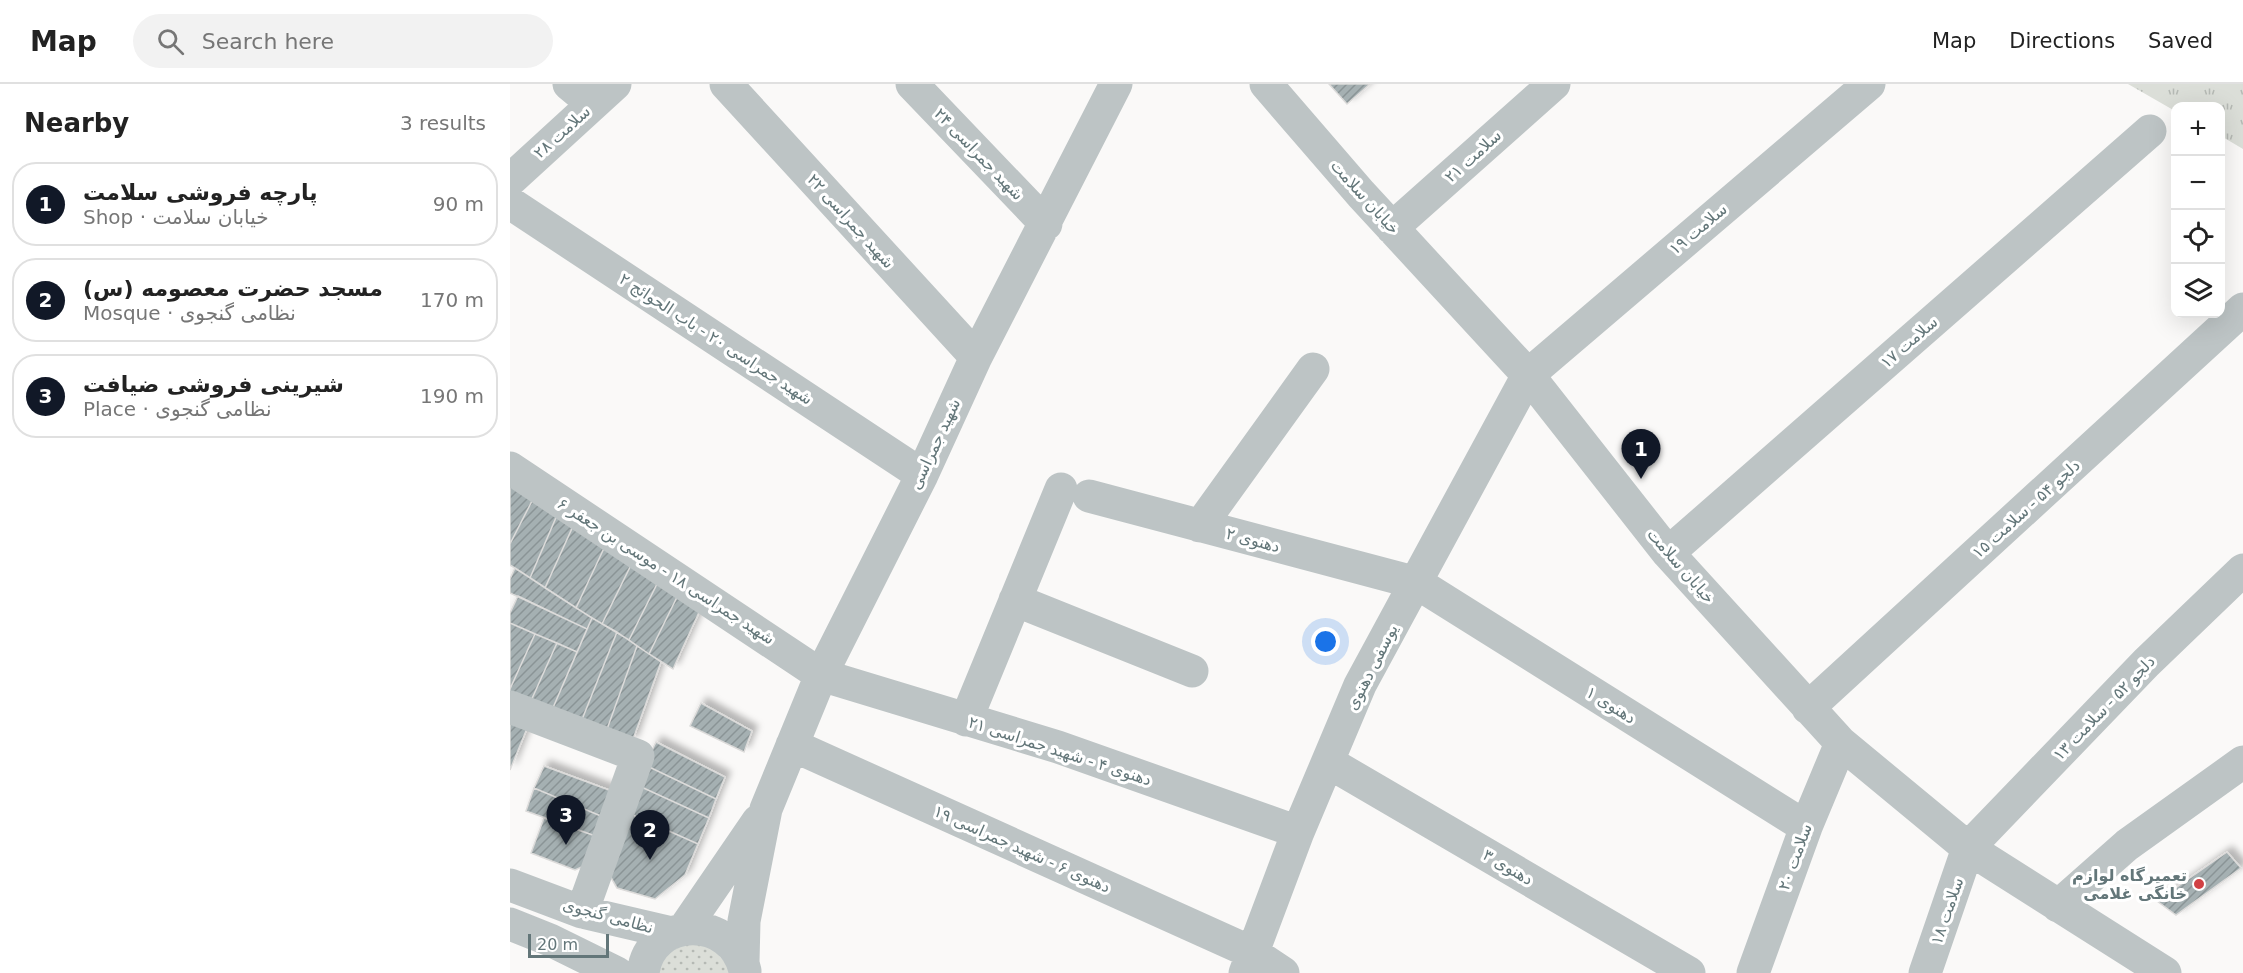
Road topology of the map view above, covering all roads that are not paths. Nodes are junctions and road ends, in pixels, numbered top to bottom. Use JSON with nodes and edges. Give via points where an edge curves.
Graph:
{"nodes":[{"id":1,"x":726,"y":84,"type":"edge"},
{"id":2,"x":912,"y":84,"type":"edge"},
{"id":3,"x":1116,"y":84,"type":"edge"},
{"id":4,"x":1266,"y":84,"type":"edge"},
{"id":5,"x":1554,"y":84,"type":"edge"},
{"id":6,"x":1869,"y":84,"type":"edge"},
{"id":7,"x":592,"y":91,"type":"edge"},
{"id":8,"x":2150,"y":131,"type":"dead end"},
{"id":9,"x":510,"y":180,"type":"edge"},
{"id":10,"x":510,"y":203,"type":"edge"},
{"id":11,"x":1046,"y":224,"type":"junction"},
{"id":12,"x":1392,"y":228,"type":"junction"},
{"id":13,"x":2243,"y":309,"type":"edge"},
{"id":14,"x":976,"y":357,"type":"junction"},
{"id":15,"x":1313,"y":369,"type":"dead end"},
{"id":16,"x":1528,"y":375,"type":"junction"},
{"id":17,"x":510,"y":468,"type":"edge"},
{"id":18,"x":922,"y":474,"type":"junction"},
{"id":19,"x":1200,"y":526,"type":"junction"},
{"id":20,"x":1668,"y":553,"type":"junction"},
{"id":21,"x":2243,"y":570,"type":"edge"},
{"id":22,"x":1417,"y":583,"type":"junction"},
{"id":23,"x":1015,"y":600,"type":"junction"},
{"id":24,"x":1192,"y":671,"type":"dead end"},
{"id":25,"x":821,"y":675,"type":"junction"},
{"id":26,"x":510,"y":706,"type":"edge"},
{"id":27,"x":1808,"y":708,"type":"junction"},
{"id":28,"x":966,"y":720,"type":"junction"},
{"id":29,"x":1841,"y":743,"type":"junction"},
{"id":30,"x":792,"y":745,"type":"junction"},
{"id":31,"x":1328,"y":762,"type":"junction"},
{"id":32,"x":2243,"y":762,"type":"edge"},
{"id":33,"x":766,"y":809,"type":"junction"},
{"id":34,"x":1806,"y":827,"type":"junction"},
{"id":35,"x":1298,"y":832,"type":"junction"},
{"id":36,"x":1968,"y":848,"type":"junction"},
{"id":37,"x":510,"y":885,"type":"edge"},
{"id":38,"x":2058,"y":906,"type":"junction"},
{"id":39,"x":582,"y":912,"type":"junction"},
{"id":40,"x":510,"y":924,"type":"edge"},
{"id":41,"x":678,"y":931,"type":"junction"},
{"id":42,"x":2120,"y":960,"type":"edge"},
{"id":43,"x":1249,"y":963,"type":"edge"},
{"id":44,"x":744,"y":967,"type":"edge"},
{"id":45,"x":617,"y":973,"type":"edge"},
{"id":46,"x":643,"y":973,"type":"edge"},
{"id":47,"x":1283,"y":973,"type":"edge"},
{"id":48,"x":1689,"y":973,"type":"edge"},
{"id":49,"x":1753,"y":973,"type":"edge"},
{"id":50,"x":1925,"y":973,"type":"edge"},
{"id":51,"x":2165,"y":973,"type":"edge"}],
"edges":[{"from":1,"to":14,"type":"street","name":"شهید جمراسی ۲۲"},
{"from":2,"to":11,"type":"street","name":"شهید جمراسی ۲۴"},
{"from":3,"to":11,"type":"street","name":"شهید جمراسی"},
{"from":4,"to":12,"type":"street","name":"خیابان سلامت"},
{"from":5,"to":12,"type":"street","name":"سلامت ۲۱"},
{"from":6,"to":16,"type":"street","name":"سلامت ۱۹"},
{"from":7,"to":9,"type":"street","name":"سلامت ۲۸"},
{"from":8,"to":20,"type":"street","name":"سلامت ۱۷"},
{"from":10,"to":18,"type":"street","name":"شهید جمراسی ۲۰ - باب الحوائج ۲"},
{"from":11,"to":14,"type":"street","name":"شهید جمراسی"},
{"from":12,"to":16,"type":"street","name":"خیابان سلامت"},
{"from":13,"to":27,"type":"street","name":"دلجو ۵۴ - سلامت ۱۵"},
{"from":14,"to":18,"type":"street","name":"شهید جمراسی"},
{"from":15,"to":19,"type":"street"},
{"from":16,"to":20,"type":"street","name":"خیابان سلامت"},
{"from":16,"to":22,"type":"street","name":"یوسفی دهنوی"},
{"from":17,"to":25,"type":"street","name":"شهید جمراسی ۱۸ - موسی بن جعفر ۶"},
{"from":18,"to":25,"type":"street","name":"شهید جمراسی"},
{"from":19,"to":22,"type":"street","name":"دهنوی ۲"},
{"from":19,"to":23,"type":"street","name":"دهنوی ۲","via":[[1075,492]]},
{"from":20,"to":27,"type":"street","name":"خیابان سلامت"},
{"from":21,"to":36,"type":"street","name":"دلجو ۵۲ - سلامت ۱۳","via":[[2146,663]]},
{"from":22,"to":31,"type":"street","name":"یوسفی دهنوی","via":[[1360,685]]},
{"from":22,"to":34,"type":"street","name":"دهنوی ۱"},
{"from":23,"to":24,"type":"street"},
{"from":23,"to":28,"type":"street"},
{"from":25,"to":28,"type":"street","name":"دهنوی ۴ - شهید جمراسی ۲۱"},
{"from":25,"to":30,"type":"street","name":"شهید جمراسی"},
{"from":26,"to":39,"type":"street","via":[[638,756]]},
{"from":27,"to":29,"type":"street","name":"خیابان سلامت"},
{"from":28,"to":35,"type":"street","name":"دهنوی ۴ - شهید جمراسی ۲۱","via":[[1058,747]]},
{"from":29,"to":34,"type":"street","name":"سلامت ۲۰"},
{"from":29,"to":36,"type":"street","name":"خیابان سلامت"},
{"from":30,"to":33,"type":"street","name":"شهید جمراسی"},
{"from":30,"to":43,"type":"street","name":"دهنوی ۶ - شهید جمراسی ۱۹"},
{"from":31,"to":35,"type":"street","name":"یوسفی دهنوی"},
{"from":31,"to":48,"type":"street","name":"دهنوی ۳"},
{"from":32,"to":38,"type":"street","via":[[2127,845]]},
{"from":33,"to":41,"type":"street"},
{"from":33,"to":44,"type":"street","via":[[744,921]]},
{"from":34,"to":49,"type":"street","name":"سلامت ۲۰"},
{"from":35,"to":43,"type":"street","name":"یوسفی دهنوی"},
{"from":36,"to":38,"type":"street","name":"خیابان سلامت"},
{"from":36,"to":50,"type":"street","name":"سلامت ۱۸"},
{"from":37,"to":39,"type":"street","name":"نظامی گنجوی"},
{"from":38,"to":42,"type":"street","name":"خیابان سلامت"},
{"from":39,"to":41,"type":"street","name":"نظامی گنجوی"},
{"from":40,"to":45,"type":"street"},
{"from":41,"to":44,"type":"street","name":"نظامی گنجوی","via":[[713,931],[731,944]]},
{"from":41,"to":46,"type":"street","via":[[659,942],[649,954]]},
{"from":42,"to":51,"type":"street","name":"خیابان سلامت"},
{"from":43,"to":47,"type":"street","name":"دهنوی ۶ - شهید جمراسی ۱۹"}]}
